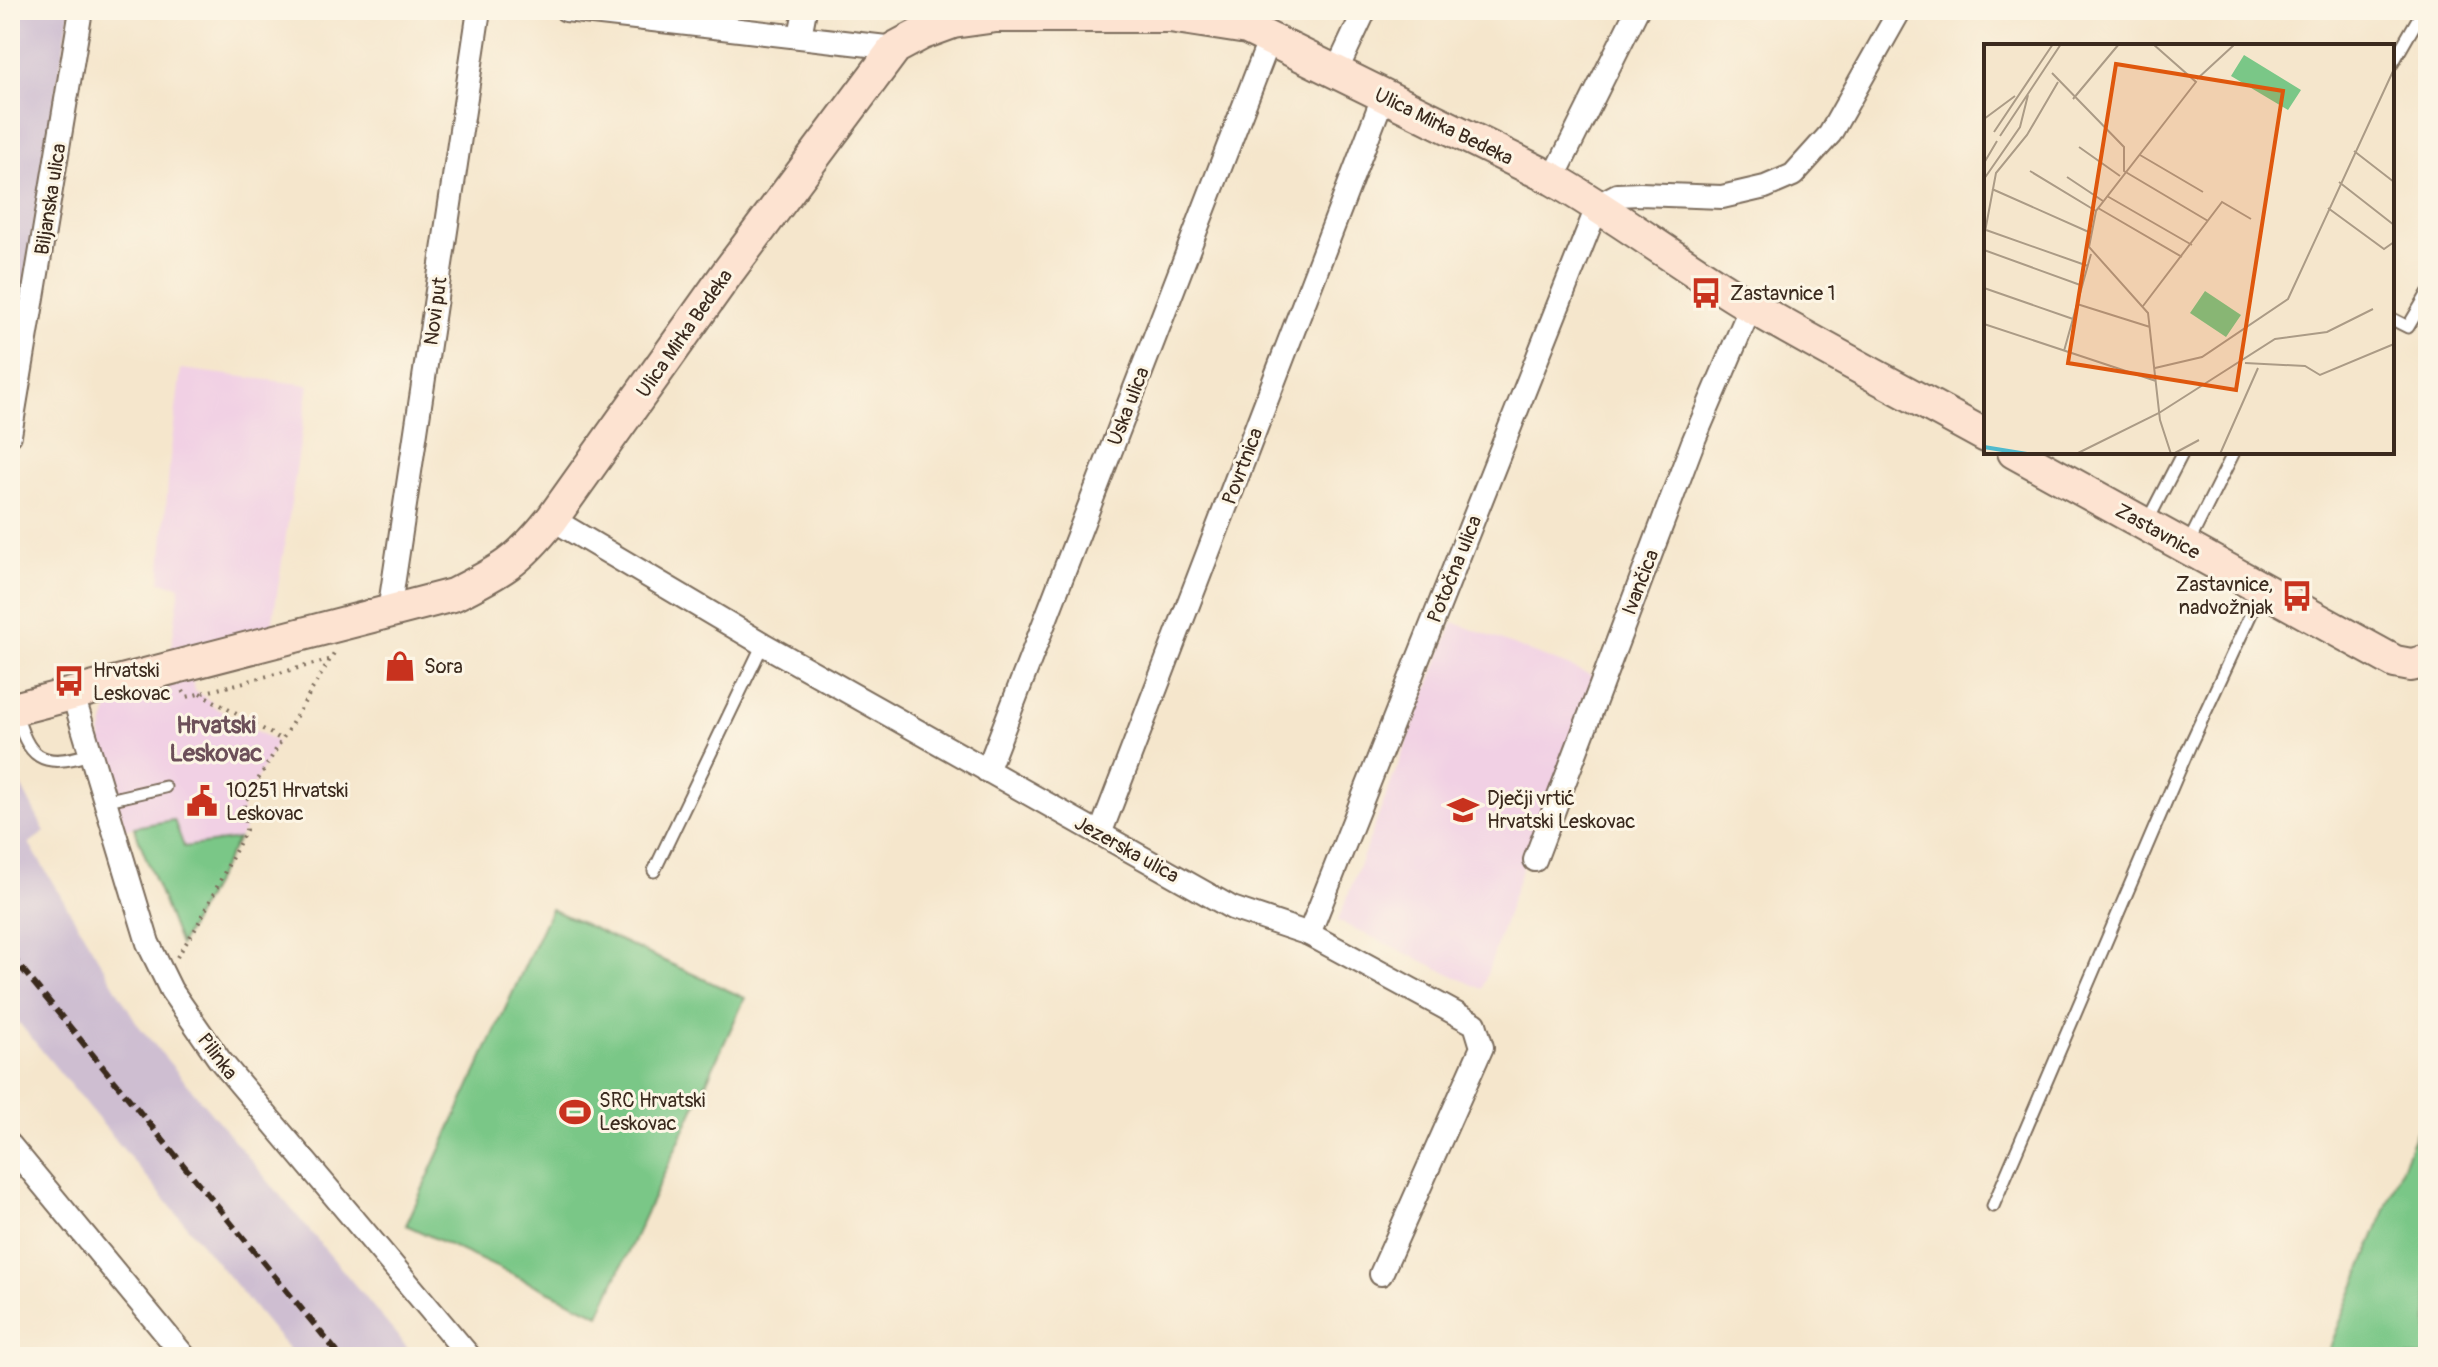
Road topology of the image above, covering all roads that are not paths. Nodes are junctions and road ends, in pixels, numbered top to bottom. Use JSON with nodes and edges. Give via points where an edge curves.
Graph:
{"nodes":[{"id":1,"x":81,"y":10,"type":"edge"},
{"id":2,"x":479,"y":10,"type":"edge"},
{"id":3,"x":566,"y":10,"type":"edge"},
{"id":4,"x":805,"y":10,"type":"edge"},
{"id":5,"x":1365,"y":10,"type":"edge"},
{"id":6,"x":1637,"y":10,"type":"edge"},
{"id":7,"x":1900,"y":10,"type":"edge"},
{"id":8,"x":2423,"y":10,"type":"edge"},
{"id":9,"x":1069,"y":13,"type":"edge"},
{"id":10,"x":635,"y":15,"type":"edge"},
{"id":11,"x":1256,"y":26,"type":"edge"},
{"id":12,"x":800,"y":36,"type":"junction"},
{"id":13,"x":895,"y":48,"type":"junction"},
{"id":14,"x":2394,"y":61,"type":"edge"},
{"id":15,"x":1335,"y":74,"type":"junction"},
{"id":16,"x":1383,"y":97,"type":"junction"},
{"id":17,"x":1553,"y":179,"type":"junction"},
{"id":18,"x":1598,"y":205,"type":"junction"},
{"id":19,"x":2428,"y":293,"type":"edge"},
{"id":20,"x":1751,"y":306,"type":"junction"},
{"id":21,"x":2394,"y":320,"type":"edge"},
{"id":22,"x":10,"y":435,"type":"edge"},
{"id":23,"x":1984,"y":435,"type":"edge"},
{"id":24,"x":2018,"y":454,"type":"edge"},
{"id":25,"x":2182,"y":454,"type":"edge"},
{"id":26,"x":2233,"y":454,"type":"edge"},
{"id":27,"x":552,"y":519,"type":"junction"},
{"id":28,"x":2145,"y":524,"type":"junction"},
{"id":29,"x":2187,"y":547,"type":"junction"},
{"id":30,"x":2262,"y":589,"type":"junction"},
{"id":31,"x":389,"y":612,"type":"junction"},
{"id":32,"x":763,"y":644,"type":"junction"},
{"id":33,"x":2426,"y":665,"type":"edge"},
{"id":34,"x":73,"y":695,"type":"junction"},
{"id":35,"x":12,"y":709,"type":"edge"},
{"id":36,"x":90,"y":754,"type":"junction"},
{"id":37,"x":987,"y":771,"type":"junction"},
{"id":38,"x":165,"y":787,"type":"dead end"},
{"id":39,"x":104,"y":801,"type":"junction"},
{"id":40,"x":1100,"y":834,"type":"junction"},
{"id":41,"x":1535,"y":860,"type":"dead end"},
{"id":42,"x":654,"y":871,"type":"dead end"},
{"id":43,"x":1309,"y":934,"type":"junction"},
{"id":44,"x":10,"y":1145,"type":"edge"},
{"id":45,"x":1993,"y":1206,"type":"dead end"},
{"id":46,"x":1381,"y":1274,"type":"dead end"},
{"id":47,"x":185,"y":1357,"type":"edge"},
{"id":48,"x":470,"y":1357,"type":"edge"}],
"edges":[{"from":1,"to":22,"type":"street","name":"Biljanska ulica"},
{"from":2,"to":31,"type":"street","name":"Novi put"},
{"from":3,"to":10,"type":"street"},
{"from":4,"to":12,"type":"street"},
{"from":5,"to":15,"type":"street"},
{"from":6,"to":17,"type":"street"},
{"from":7,"to":18,"type":"street","via":[[1830,134],[1793,175],[1722,197],[1629,194]]},
{"from":8,"to":14,"type":"lane"},
{"from":9,"to":11,"type":"main road","name":"Ulica Mirka Bedeka","via":[[1170,16]]},
{"from":9,"to":13,"type":"main road","name":"Ulica Mirka Bedeka","via":[[953,22]]},
{"from":10,"to":12,"type":"street"},
{"from":11,"to":15,"type":"main road","name":"Ulica Mirka Bedeka"},
{"from":11,"to":37,"type":"street","name":"Uska ulica"},
{"from":12,"to":13,"type":"street"},
{"from":13,"to":27,"type":"main road","name":"Ulica Mirka Bedeka"},
{"from":15,"to":16,"type":"main road","name":"Ulica Mirka Bedeka"},
{"from":16,"to":17,"type":"main road","name":"Ulica Mirka Bedeka"},
{"from":16,"to":40,"type":"street","name":"Povrtnica"},
{"from":17,"to":18,"type":"main road","name":"Ulica Mirka Bedeka"},
{"from":18,"to":20,"type":"main road"},
{"from":18,"to":43,"type":"street","name":"Potočna ulica"},
{"from":19,"to":21,"type":"lane","via":[[2408,327]]},
{"from":20,"to":23,"type":"main road"},
{"from":20,"to":41,"type":"street","name":"Ivančica","via":[[1693,442]]},
{"from":24,"to":28,"type":"main road","name":"Zastavnice"},
{"from":25,"to":28,"type":"lane"},
{"from":26,"to":29,"type":"lane"},
{"from":27,"to":31,"type":"main road","name":"Ulica Mirka Bedeka","via":[[526,552],[499,572],[453,595]]},
{"from":27,"to":32,"type":"street","name":"Jezerska ulica"},
{"from":28,"to":29,"type":"main road","name":"Zastavnice"},
{"from":29,"to":30,"type":"main road","name":"Zastavnice"},
{"from":30,"to":33,"type":"main road","name":"Zastavnice","via":[[2395,662]]},
{"from":30,"to":45,"type":"lane"},
{"from":31,"to":34,"type":"main road","name":"Ulica Mirka Bedeka"},
{"from":32,"to":37,"type":"street","name":"Jezerska ulica"},
{"from":32,"to":42,"type":"lane"},
{"from":34,"to":35,"type":"main road","name":"Ulica Mirka Bedeka"},
{"from":34,"to":36,"type":"street","name":"Pilinka"},
{"from":35,"to":36,"type":"lane","via":[[28,745],[44,758],[53,763]]},
{"from":36,"to":39,"type":"street","name":"Pilinka"},
{"from":37,"to":40,"type":"street","name":"Jezerska ulica"},
{"from":38,"to":39,"type":"lane"},
{"from":39,"to":48,"type":"street","name":"Pilinka","via":[[148,943],[171,990],[219,1059]]},
{"from":40,"to":43,"type":"street","name":"Jezerska ulica","via":[[1232,908]]},
{"from":43,"to":46,"type":"street","name":"Jezerska ulica","via":[[1475,1024],[1482,1047]]},
{"from":44,"to":47,"type":"street"}]}
